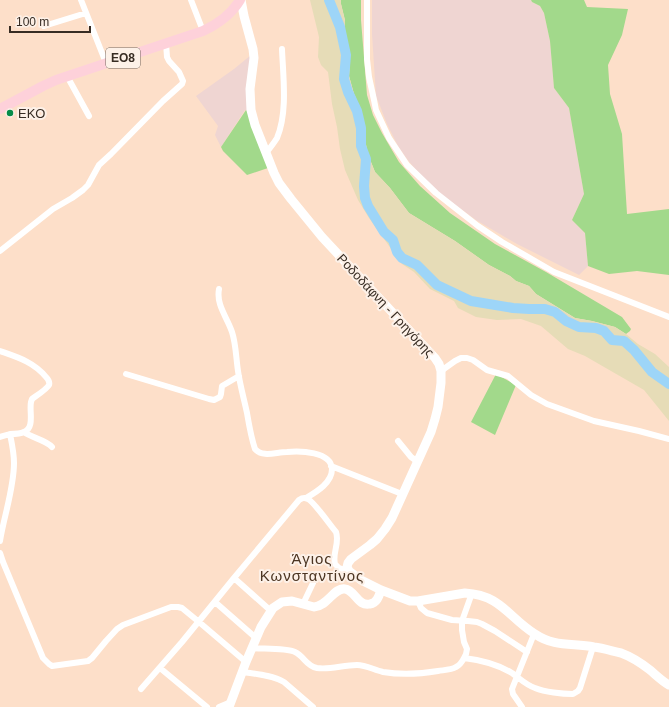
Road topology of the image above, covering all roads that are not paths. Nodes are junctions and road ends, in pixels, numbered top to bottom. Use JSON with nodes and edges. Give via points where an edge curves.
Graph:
{"nodes":[{"id":1,"x":81,"y":0,"type":"edge"},
{"id":2,"x":191,"y":0,"type":"edge"},
{"id":3,"x":241,"y":0,"type":"edge"},
{"id":4,"x":367,"y":0,"type":"edge"},
{"id":5,"x":86,"y":13,"type":"junction"},
{"id":6,"x":44,"y":26,"type":"dead end"},
{"id":7,"x":203,"y":31,"type":"junction"},
{"id":8,"x":166,"y":43,"type":"junction"},
{"id":9,"x":282,"y":49,"type":"dead end"},
{"id":10,"x":106,"y":63,"type":"junction"},
{"id":11,"x":67,"y":76,"type":"junction"},
{"id":12,"x":0,"y":109,"type":"edge"},
{"id":13,"x":89,"y":116,"type":"dead end"},
{"id":14,"x":266,"y":153,"type":"junction"},
{"id":15,"x":0,"y":251,"type":"edge"},
{"id":16,"x":218,"y":289,"type":"dead end"},
{"id":17,"x":669,"y":317,"type":"edge"},
{"id":18,"x":0,"y":351,"type":"edge"},
{"id":19,"x":441,"y":371,"type":"junction"},
{"id":20,"x":126,"y":374,"type":"dead end"},
{"id":21,"x":239,"y":376,"type":"junction"},
{"id":22,"x":24,"y":432,"type":"junction"},
{"id":23,"x":10,"y":434,"type":"junction"},
{"id":24,"x":0,"y":437,"type":"edge"},
{"id":25,"x":669,"y":439,"type":"edge"},
{"id":26,"x":398,"y":441,"type":"dead end"},
{"id":27,"x":52,"y":447,"type":"dead end"},
{"id":28,"x":418,"y":462,"type":"junction"},
{"id":29,"x":331,"y":466,"type":"junction"},
{"id":30,"x":402,"y":494,"type":"junction"},
{"id":31,"x":306,"y":498,"type":"junction"},
{"id":32,"x":0,"y":541,"type":"edge"},
{"id":33,"x":0,"y":553,"type":"edge"},
{"id":34,"x":348,"y":571,"type":"junction"},
{"id":35,"x":234,"y":578,"type":"junction"},
{"id":36,"x":313,"y":583,"type":"dead end"},
{"id":37,"x":381,"y":590,"type":"junction"},
{"id":38,"x":472,"y":594,"type":"junction"},
{"id":39,"x":418,"y":601,"type":"junction"},
{"id":40,"x":215,"y":602,"type":"junction"},
{"id":41,"x":303,"y":604,"type":"junction"},
{"id":42,"x":271,"y":611,"type":"junction"},
{"id":43,"x":462,"y":621,"type":"junction"},
{"id":44,"x":199,"y":622,"type":"junction"},
{"id":45,"x":534,"y":634,"type":"junction"},
{"id":46,"x":256,"y":638,"type":"junction"},
{"id":47,"x":594,"y":647,"type":"junction"},
{"id":48,"x":252,"y":648,"type":"junction"},
{"id":49,"x":527,"y":652,"type":"junction"},
{"id":50,"x":464,"y":658,"type":"junction"},
{"id":51,"x":246,"y":662,"type":"junction"},
{"id":52,"x":160,"y":668,"type":"junction"},
{"id":53,"x":242,"y":672,"type":"junction"},
{"id":54,"x":516,"y":677,"type":"junction"},
{"id":55,"x":669,"y":685,"type":"edge"},
{"id":56,"x":140,"y":689,"type":"dead end"},
{"id":57,"x":230,"y":704,"type":"edge"},
{"id":58,"x":207,"y":707,"type":"edge"},
{"id":59,"x":219,"y":707,"type":"edge"},
{"id":60,"x":313,"y":707,"type":"edge"},
{"id":61,"x":522,"y":707,"type":"edge"}],
"edges":[{"from":1,"to":5,"type":"street"},
{"from":2,"to":7,"type":"street"},
{"from":3,"to":7,"type":"main road","number":"ΕΟ8","via":[[222,20]]},
{"from":3,"to":14,"type":"main road","name":"Ροδοδάφνη - Γρηγόρης","via":[[254,58],[250,89],[251,110]]},
{"from":4,"to":17,"type":"street","via":[[367,59],[376,110],[389,138],[407,165],[454,209],[508,246],[554,272]]},
{"from":5,"to":6,"type":"street"},
{"from":5,"to":10,"type":"street"},
{"from":7,"to":8,"type":"main road","number":"ΕΟ8"},
{"from":8,"to":10,"type":"main road","number":"ΕΟ8"},
{"from":8,"to":15,"type":"street","via":[[167,58],[179,72],[182,84],[99,165],[88,186],[53,209]]},
{"from":9,"to":14,"type":"street","via":[[284,111],[276,138]]},
{"from":10,"to":11,"type":"main road","number":"ΕΟ8"},
{"from":11,"to":12,"type":"main road","number":"ΕΟ8"},
{"from":11,"to":13,"type":"street"},
{"from":14,"to":19,"type":"main road","name":"Ροδοδάφνη - Γρηγόρης","via":[[279,183],[291,199],[435,358]]},
{"from":16,"to":21,"type":"street","via":[[219,300],[236,348]]},
{"from":18,"to":22,"type":"street","via":[[34,364],[48,380],[48,385],[30,402],[30,425]]},
{"from":19,"to":25,"type":"street","via":[[461,358],[467,358],[487,370],[508,376],[546,404],[594,421]]},
{"from":19,"to":28,"type":"main road","name":"Ροδοδάφνη - Γρηγόρης","via":[[435,419]]},
{"from":20,"to":21,"type":"street","via":[[214,400],[222,394],[222,386]]},
{"from":21,"to":29,"type":"street","via":[[253,442],[258,452],[308,452],[320,455]]},
{"from":22,"to":23,"type":"street"},
{"from":22,"to":27,"type":"street"},
{"from":23,"to":24,"type":"street"},
{"from":23,"to":32,"type":"street","via":[[14,451],[13,477]]},
{"from":26,"to":28,"type":"street"},
{"from":28,"to":30,"type":"main road","name":"Ροδοδάφνη - Γρηγόρης"},
{"from":29,"to":30,"type":"street"},
{"from":29,"to":31,"type":"street","via":[[332,473],[328,480],[319,490]]},
{"from":30,"to":34,"type":"main road","name":"Ροδοδάφνη - Γρηγόρης","via":[[385,529],[370,545],[351,559]]},
{"from":31,"to":34,"type":"street","via":[[336,532],[338,542],[335,564]]},
{"from":31,"to":35,"type":"street","via":[[299,500]]},
{"from":33,"to":44,"type":"street","via":[[43,658],[52,666],[88,661],[117,629],[174,606],[182,608]]},
{"from":34,"to":37,"type":"main road"},
{"from":35,"to":40,"type":"street"},
{"from":35,"to":42,"type":"street"},
{"from":36,"to":41,"type":"street"},
{"from":37,"to":39,"type":"main road","via":[[404,599]]},
{"from":37,"to":41,"type":"main road","via":[[377,600],[370,605],[362,603],[344,589],[336,591],[322,605],[314,607]]},
{"from":38,"to":39,"type":"main road"},
{"from":38,"to":43,"type":"street"},
{"from":38,"to":45,"type":"main road","via":[[494,600]]},
{"from":39,"to":43,"type":"street","via":[[420,608],[427,613]]},
{"from":40,"to":44,"type":"street"},
{"from":40,"to":46,"type":"street"},
{"from":41,"to":42,"type":"main road","via":[[286,601]]},
{"from":42,"to":46,"type":"main road"},
{"from":43,"to":49,"type":"street","via":[[477,622],[486,626]]},
{"from":43,"to":50,"type":"street","via":[[467,649]]},
{"from":44,"to":51,"type":"street"},
{"from":44,"to":52,"type":"street"},
{"from":45,"to":47,"type":"main road","via":[[560,644]]},
{"from":45,"to":49,"type":"street"},
{"from":46,"to":48,"type":"main road"},
{"from":47,"to":54,"type":"street","via":[[580,688],[575,694],[536,688]]},
{"from":47,"to":55,"type":"main road","via":[[637,660]]},
{"from":48,"to":50,"type":"street","via":[[289,650],[316,667],[357,665],[402,674],[450,669],[459,666]]},
{"from":48,"to":51,"type":"main road"},
{"from":49,"to":54,"type":"street"},
{"from":50,"to":54,"type":"street","via":[[492,664]]},
{"from":51,"to":53,"type":"main road"},
{"from":52,"to":56,"type":"street"},
{"from":52,"to":58,"type":"street"},
{"from":53,"to":57,"type":"main road"},
{"from":53,"to":60,"type":"street","via":[[279,679]]},
{"from":54,"to":61,"type":"street","via":[[512,689]]},
{"from":57,"to":59,"type":"street"}]}
